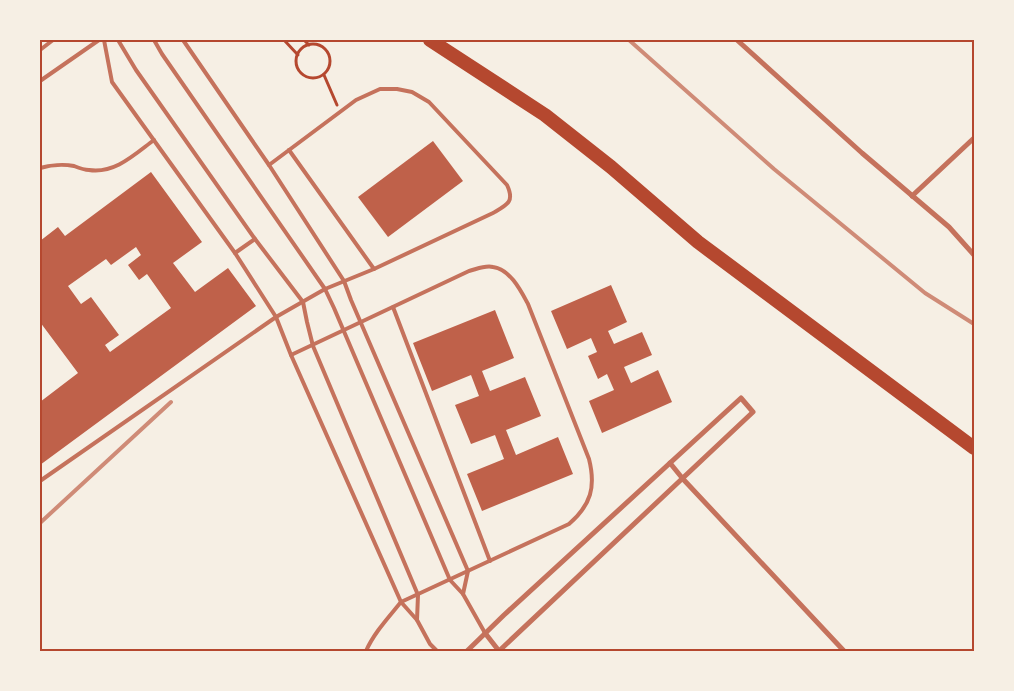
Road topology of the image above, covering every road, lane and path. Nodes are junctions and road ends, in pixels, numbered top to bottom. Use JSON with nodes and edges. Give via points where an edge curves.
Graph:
{"nodes":[{"id":1,"x":53,"y":40,"type":"edge"},
{"id":2,"x":99,"y":40,"type":"edge"},
{"id":3,"x":104,"y":40,"type":"edge"},
{"id":4,"x":118,"y":40,"type":"edge"},
{"id":5,"x":154,"y":40,"type":"edge"},
{"id":6,"x":183,"y":40,"type":"edge"},
{"id":7,"x":284,"y":40,"type":"edge"},
{"id":8,"x":304,"y":40,"type":"edge"},
{"id":9,"x":430,"y":40,"type":"edge"},
{"id":10,"x":737,"y":40,"type":"edge"},
{"id":11,"x":309,"y":45,"type":"junction"},
{"id":12,"x":40,"y":50,"type":"edge"},
{"id":13,"x":298,"y":55,"type":"junction"},
{"id":14,"x":324,"y":75,"type":"junction"},
{"id":15,"x":40,"y":81,"type":"edge"},
{"id":16,"x":340,"y":112,"type":"junction"},
{"id":17,"x":974,"y":138,"type":"edge"},
{"id":18,"x":154,"y":140,"type":"junction"},
{"id":19,"x":289,"y":150,"type":"junction"},
{"id":20,"x":269,"y":165,"type":"junction"},
{"id":21,"x":40,"y":168,"type":"edge"},
{"id":22,"x":912,"y":196,"type":"junction"},
{"id":23,"x":255,"y":240,"type":"junction"},
{"id":24,"x":235,"y":253,"type":"junction"},
{"id":25,"x":974,"y":255,"type":"edge"},
{"id":26,"x":374,"y":269,"type":"junction"},
{"id":27,"x":344,"y":281,"type":"junction"},
{"id":28,"x":325,"y":290,"type":"junction"},
{"id":29,"x":303,"y":302,"type":"junction"},
{"id":30,"x":393,"y":307,"type":"junction"},
{"id":31,"x":276,"y":316,"type":"junction"},
{"id":32,"x":361,"y":323,"type":"junction"},
{"id":33,"x":344,"y":331,"type":"junction"},
{"id":34,"x":313,"y":346,"type":"junction"},
{"id":35,"x":291,"y":356,"type":"junction"},
{"id":36,"x":974,"y":448,"type":"edge"},
{"id":37,"x":670,"y":463,"type":"junction"},
{"id":38,"x":683,"y":479,"type":"junction"},
{"id":39,"x":40,"y":481,"type":"edge"},
{"id":40,"x":490,"y":561,"type":"junction"},
{"id":41,"x":468,"y":571,"type":"junction"},
{"id":42,"x":450,"y":580,"type":"junction"},
{"id":43,"x":463,"y":594,"type":"junction"},
{"id":44,"x":418,"y":595,"type":"junction"},
{"id":45,"x":401,"y":602,"type":"junction"},
{"id":46,"x":417,"y":620,"type":"junction"},
{"id":47,"x":485,"y":634,"type":"junction"},
{"id":48,"x":366,"y":651,"type":"edge"},
{"id":49,"x":437,"y":651,"type":"edge"},
{"id":50,"x":467,"y":651,"type":"edge"},
{"id":51,"x":499,"y":651,"type":"edge"},
{"id":52,"x":844,"y":651,"type":"edge"}],
"edges":[{"from":1,"to":12,"type":"lane"},
{"from":2,"to":15,"type":"lane"},
{"from":3,"to":18,"type":"lane","via":[[112,82]]},
{"from":4,"to":23,"type":"lane"},
{"from":5,"to":28,"type":"lane"},
{"from":6,"to":20,"type":"lane"},
{"from":7,"to":13,"type":"path"},
{"from":8,"to":11,"type":"path"},
{"from":9,"to":36,"type":"highway","via":[[545,115],[698,242]]},
{"from":10,"to":22,"type":"street"},
{"from":11,"to":13,"type":"path"},
{"from":11,"to":14,"type":"path","via":[[327,51],[330,64]]},
{"from":13,"to":14,"type":"path","via":[[297,66],[305,76],[318,78]]},
{"from":14,"to":16,"type":"path"},
{"from":16,"to":19,"type":"lane"},
{"from":16,"to":26,"type":"lane","via":[[380,89],[412,92],[429,102],[501,177],[511,192],[510,200],[503,207]]},
{"from":17,"to":22,"type":"street"},
{"from":18,"to":21,"type":"lane","via":[[121,165],[105,170],[90,171],[72,166]]},
{"from":18,"to":24,"type":"lane"},
{"from":19,"to":20,"type":"lane"},
{"from":19,"to":26,"type":"lane"},
{"from":20,"to":27,"type":"lane"},
{"from":22,"to":25,"type":"street","via":[[949,227]]},
{"from":23,"to":24,"type":"lane"},
{"from":23,"to":29,"type":"lane"},
{"from":24,"to":31,"type":"lane"},
{"from":26,"to":27,"type":"lane"},
{"from":27,"to":28,"type":"lane"},
{"from":27,"to":32,"type":"lane"},
{"from":28,"to":29,"type":"lane"},
{"from":28,"to":33,"type":"lane"},
{"from":29,"to":31,"type":"lane"},
{"from":29,"to":34,"type":"lane"},
{"from":30,"to":32,"type":"lane"},
{"from":30,"to":40,"type":"lane"},
{"from":30,"to":40,"type":"lane","via":[[469,271],[494,266],[503,271],[518,285],[528,304],[589,459],[591,490],[579,516],[569,524]]},
{"from":31,"to":35,"type":"lane"},
{"from":31,"to":39,"type":"lane"},
{"from":32,"to":33,"type":"lane"},
{"from":32,"to":41,"type":"lane"},
{"from":33,"to":34,"type":"lane"},
{"from":33,"to":42,"type":"lane"},
{"from":34,"to":35,"type":"lane"},
{"from":34,"to":44,"type":"lane"},
{"from":35,"to":45,"type":"lane"},
{"from":37,"to":38,"type":"street"},
{"from":37,"to":38,"type":"street","via":[[741,398],[753,412]]},
{"from":37,"to":47,"type":"street"},
{"from":38,"to":51,"type":"street"},
{"from":38,"to":52,"type":"street"},
{"from":40,"to":41,"type":"lane"},
{"from":41,"to":42,"type":"lane"},
{"from":41,"to":43,"type":"lane"},
{"from":42,"to":43,"type":"lane"},
{"from":42,"to":44,"type":"lane"},
{"from":43,"to":47,"type":"lane"},
{"from":44,"to":45,"type":"lane"},
{"from":44,"to":46,"type":"lane"},
{"from":45,"to":46,"type":"lane"},
{"from":45,"to":48,"type":"lane"},
{"from":46,"to":49,"type":"lane"},
{"from":47,"to":50,"type":"street"},
{"from":47,"to":51,"type":"street"}]}
